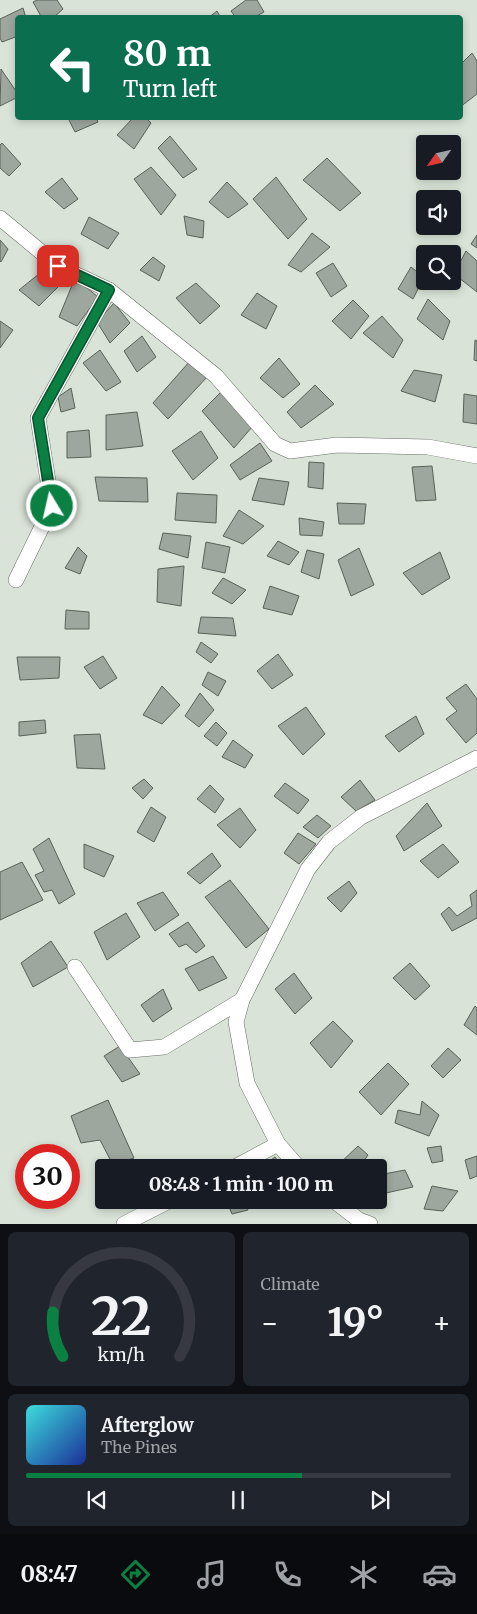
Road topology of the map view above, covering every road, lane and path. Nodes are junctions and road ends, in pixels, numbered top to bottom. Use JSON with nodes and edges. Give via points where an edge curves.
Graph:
{"nodes":[{"id":1,"x":0,"y":218,"type":"edge"},
{"id":2,"x":109,"y":290,"type":"junction"},
{"id":3,"x":477,"y":456,"type":"edge"},
{"id":4,"x":16,"y":580,"type":"dead end"},
{"id":5,"x":477,"y":758,"type":"edge"},
{"id":6,"x":76,"y":968,"type":"dead end"},
{"id":7,"x":242,"y":1000,"type":"junction"},
{"id":8,"x":278,"y":1144,"type":"junction"},
{"id":9,"x":250,"y":1159,"type":"edge"},
{"id":10,"x":291,"y":1159,"type":"edge"},
{"id":11,"x":153,"y":1209,"type":"edge"},
{"id":12,"x":344,"y":1209,"type":"edge"},
{"id":13,"x":124,"y":1224,"type":"edge"},
{"id":14,"x":370,"y":1224,"type":"edge"}],
"edges":[{"from":1,"to":2,"type":"street","via":[[58,266]]},
{"from":2,"to":3,"type":"street","via":[[216,376],[275,444],[290,451],[338,445],[428,447]]},
{"from":2,"to":4,"type":"street","via":[[38,418],[52,506]]},
{"from":5,"to":7,"type":"street","via":[[361,818],[329,842],[308,870]]},
{"from":6,"to":7,"type":"street","via":[[130,1050],[164,1047]]},
{"from":7,"to":8,"type":"street","via":[[236,1022],[247,1083]]},
{"from":8,"to":9,"type":"street"},
{"from":8,"to":10,"type":"street"},
{"from":11,"to":13,"type":"street"},
{"from":12,"to":14,"type":"street"}]}
